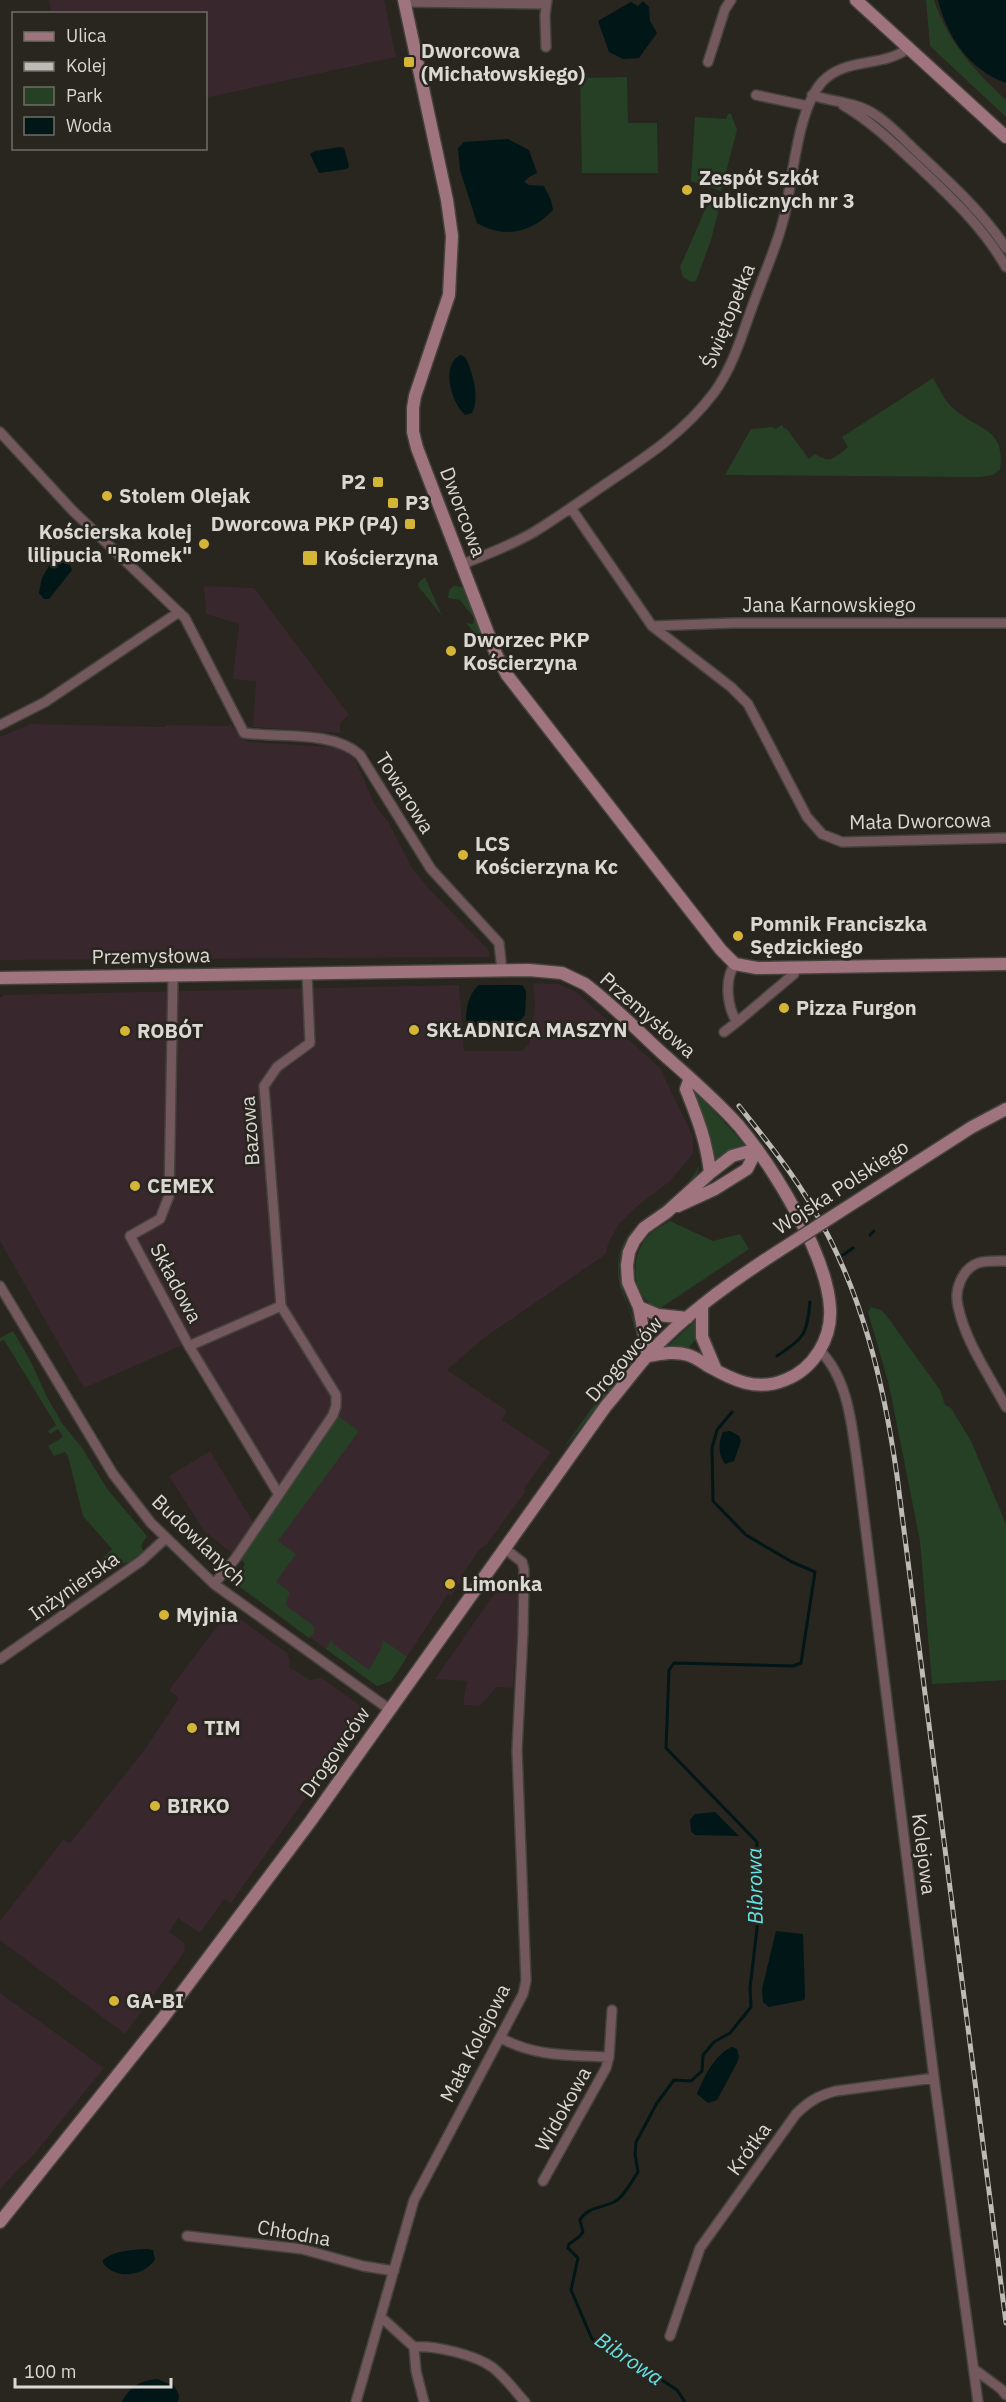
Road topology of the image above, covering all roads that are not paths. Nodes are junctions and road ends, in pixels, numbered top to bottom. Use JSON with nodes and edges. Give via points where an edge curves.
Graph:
{"nodes":[{"id":1,"x":731,"y":0,"type":"edge"},
{"id":2,"x":856,"y":0,"type":"edge"},
{"id":3,"x":404,"y":1,"type":"edge"},
{"id":4,"x":547,"y":2,"type":"edge"},
{"id":5,"x":546,"y":47,"type":"dead end"},
{"id":6,"x":909,"y":48,"type":"junction"},
{"id":7,"x":708,"y":62,"type":"dead end"},
{"id":8,"x":756,"y":95,"type":"dead end"},
{"id":9,"x":812,"y":95,"type":"junction"},
{"id":10,"x":838,"y":103,"type":"junction"},
{"id":11,"x":807,"y":106,"type":"junction"},
{"id":12,"x":1006,"y":137,"type":"edge"},
{"id":13,"x":1006,"y":248,"type":"edge"},
{"id":14,"x":1006,"y":267,"type":"edge"},
{"id":15,"x":0,"y":432,"type":"edge"},
{"id":16,"x":571,"y":508,"type":"junction"},
{"id":17,"x":463,"y":568,"type":"junction"},
{"id":18,"x":179,"y":612,"type":"junction"},
{"id":19,"x":1006,"y":623,"type":"edge"},
{"id":20,"x":652,"y":626,"type":"junction"},
{"id":21,"x":0,"y":725,"type":"edge"},
{"id":22,"x":1006,"y":838,"type":"edge"},
{"id":23,"x":735,"y":964,"type":"junction"},
{"id":24,"x":1006,"y":964,"type":"edge"},
{"id":25,"x":795,"y":967,"type":"junction"},
{"id":26,"x":502,"y":971,"type":"junction"},
{"id":27,"x":307,"y":974,"type":"junction"},
{"id":28,"x":173,"y":976,"type":"junction"},
{"id":29,"x":0,"y":978,"type":"edge"},
{"id":30,"x":737,"y":1022,"type":"junction"},
{"id":31,"x":724,"y":1032,"type":"dead end"},
{"id":32,"x":690,"y":1078,"type":"junction"},
{"id":33,"x":1006,"y":1108,"type":"edge"},
{"id":34,"x":757,"y":1149,"type":"junction"},
{"id":35,"x":710,"y":1173,"type":"junction"},
{"id":36,"x":667,"y":1212,"type":"junction"},
{"id":37,"x":1006,"y":1261,"type":"edge"},
{"id":38,"x":0,"y":1286,"type":"edge"},
{"id":39,"x":702,"y":1305,"type":"junction"},
{"id":40,"x":281,"y":1306,"type":"junction"},
{"id":41,"x":639,"y":1307,"type":"junction"},
{"id":42,"x":687,"y":1318,"type":"junction"},
{"id":43,"x":189,"y":1346,"type":"junction"},
{"id":44,"x":820,"y":1351,"type":"junction"},
{"id":45,"x":648,"y":1356,"type":"junction"},
{"id":46,"x":716,"y":1370,"type":"junction"},
{"id":47,"x":1006,"y":1407,"type":"edge"},
{"id":48,"x":278,"y":1493,"type":"junction"},
{"id":49,"x":166,"y":1538,"type":"junction"},
{"id":50,"x":504,"y":1548,"type":"junction"},
{"id":51,"x":214,"y":1584,"type":"junction"},
{"id":52,"x":0,"y":1659,"type":"edge"},
{"id":53,"x":389,"y":1709,"type":"junction"},
{"id":54,"x":612,"y":2010,"type":"dead end"},
{"id":55,"x":501,"y":2038,"type":"junction"},
{"id":56,"x":609,"y":2056,"type":"junction"},
{"id":57,"x":934,"y":2078,"type":"junction"},
{"id":58,"x":543,"y":2181,"type":"dead end"},
{"id":59,"x":0,"y":2222,"type":"edge"},
{"id":60,"x":187,"y":2236,"type":"dead end"},
{"id":61,"x":394,"y":2271,"type":"junction"},
{"id":62,"x":382,"y":2318,"type":"junction"},
{"id":63,"x":670,"y":2336,"type":"dead end"},
{"id":64,"x":414,"y":2347,"type":"junction"},
{"id":65,"x":974,"y":2369,"type":"junction"},
{"id":66,"x":1006,"y":2395,"type":"edge"},
{"id":67,"x":356,"y":2402,"type":"edge"},
{"id":68,"x":424,"y":2402,"type":"edge"},
{"id":69,"x":525,"y":2402,"type":"edge"},
{"id":70,"x":978,"y":2402,"type":"edge"}],
"edges":[{"from":1,"to":7,"type":"street"},
{"from":2,"to":6,"type":"main road"},
{"from":3,"to":4,"type":"street"},
{"from":3,"to":17,"type":"main road","name":"Dworcowa","via":[[447,200],[452,260],[449,295],[416,396],[413,432]]},
{"from":4,"to":5,"type":"street"},
{"from":6,"to":9,"type":"street","name":"Świętopełka","via":[[892,58],[844,67],[828,76]]},
{"from":6,"to":12,"type":"main road"},
{"from":8,"to":11,"type":"street"},
{"from":9,"to":10,"type":"street"},
{"from":9,"to":11,"type":"street","name":"Świętopełka"},
{"from":10,"to":13,"type":"street","via":[[862,108],[887,124],[961,193]]},
{"from":10,"to":14,"type":"street","via":[[867,120],[956,201],[980,227]]},
{"from":11,"to":16,"type":"street","name":"Świętopełka","via":[[783,219],[725,375],[700,411],[674,437]]},
{"from":15,"to":18,"type":"street","name":"Towarowa","via":[[73,511]]},
{"from":16,"to":17,"type":"street","name":"Świętopełka","via":[[534,532],[468,562]]},
{"from":16,"to":20,"type":"street","name":"Mała Dworcowa"},
{"from":17,"to":23,"type":"main road","name":"Dworcowa","via":[[507,675]]},
{"from":18,"to":21,"type":"street","via":[[45,702]]},
{"from":18,"to":26,"type":"street","name":"Towarowa","via":[[191,627],[244,733],[333,740],[360,754],[431,869],[499,943]]},
{"from":19,"to":20,"type":"street","name":"Jana Karnowskiego"},
{"from":20,"to":22,"type":"street","name":"Mała Dworcowa","via":[[748,704],[807,817],[822,834],[842,842]]},
{"from":23,"to":25,"type":"main road"},
{"from":23,"to":30,"type":"street","via":[[729,983],[730,1013]]},
{"from":24,"to":25,"type":"main road"},
{"from":25,"to":30,"type":"street","via":[[794,974]]},
{"from":26,"to":27,"type":"main road","name":"Przemysłowa"},
{"from":26,"to":32,"type":"main road","name":"Przemysłowa","via":[[562,973],[585,984]]},
{"from":27,"to":28,"type":"main road","name":"Przemysłowa"},
{"from":27,"to":40,"type":"street","name":"Bazowa","via":[[310,1043],[277,1067],[264,1086]]},
{"from":28,"to":29,"type":"main road","name":"Przemysłowa"},
{"from":28,"to":43,"type":"street","name":"Składowa","via":[[169,1196],[160,1219],[130,1236]]},
{"from":30,"to":31,"type":"street"},
{"from":32,"to":34,"type":"main road","name":"Przemysłowa"},
{"from":32,"to":35,"type":"main road","via":[[686,1089],[702,1131]]},
{"from":33,"to":39,"type":"main road","name":"Wojska Polskiego","bridge":true,"via":[[777,1252]]},
{"from":34,"to":35,"type":"main road","via":[[732,1156]]},
{"from":34,"to":36,"type":"main road","via":[[747,1169]]},
{"from":34,"to":44,"type":"main road","name":"Przemysłowa","via":[[799,1220],[824,1277],[830,1310]]},
{"from":35,"to":36,"type":"main road"},
{"from":36,"to":41,"type":"main road","via":[[645,1228],[629,1252],[628,1282]]},
{"from":37,"to":47,"type":"street","via":[[972,1266],[961,1280],[957,1297],[969,1336]]},
{"from":38,"to":49,"type":"street","name":"Budowlanych","via":[[113,1474]]},
{"from":39,"to":42,"type":"main road","name":"Drogowców"},
{"from":39,"to":46,"type":"main road","via":[[702,1337]]},
{"from":40,"to":43,"type":"street"},
{"from":40,"to":48,"type":"street","name":"Bazowa","via":[[336,1395],[336,1406]]},
{"from":41,"to":42,"type":"main road","via":[[658,1315]]},
{"from":41,"to":45,"type":"main road"},
{"from":42,"to":45,"type":"main road","name":"Drogowców"},
{"from":43,"to":48,"type":"street","name":"Składowa"},
{"from":44,"to":46,"type":"main road","name":"Przemysłowa","via":[[804,1369],[776,1383],[751,1385]]},
{"from":44,"to":57,"type":"street","name":"Kolejowa","via":[[837,1372],[852,1428]]},
{"from":45,"to":46,"type":"main road","name":"Przemysłowa","via":[[671,1352],[690,1355]]},
{"from":45,"to":50,"type":"main road","name":"Drogowców","via":[[606,1406]]},
{"from":48,"to":51,"type":"street","name":"Bazowa"},
{"from":49,"to":51,"type":"street","name":"Budowlanych"},
{"from":49,"to":52,"type":"street","name":"Inżynierska","via":[[141,1561]]},
{"from":50,"to":53,"type":"main road","name":"Drogowców"},
{"from":50,"to":55,"type":"street","name":"Mała Kolejowa","via":[[522,1562],[524,1569],[517,1750],[526,1981]]},
{"from":51,"to":53,"type":"street","name":"Budowlanych"},
{"from":53,"to":59,"type":"main road","name":"Drogowców","via":[[163,2018]]},
{"from":54,"to":56,"type":"street"},
{"from":55,"to":56,"type":"street","name":"Widokowa","via":[[514,2046],[548,2055]]},
{"from":55,"to":61,"type":"street","name":"Mała Kolejowa","via":[[414,2200]]},
{"from":56,"to":58,"type":"street","name":"Widokowa"},
{"from":57,"to":63,"type":"street","name":"Krótka","via":[[836,2091],[806,2104],[700,2248]]},
{"from":57,"to":65,"type":"street","name":"Kolejowa"},
{"from":60,"to":61,"type":"street","name":"Chłodna","via":[[302,2249]]},
{"from":61,"to":62,"type":"street","name":"Mała Kolejowa"},
{"from":62,"to":64,"type":"street"},
{"from":62,"to":67,"type":"street","name":"Mała Kolejowa"},
{"from":64,"to":68,"type":"street"},
{"from":64,"to":69,"type":"street","via":[[430,2347],[484,2362]]},
{"from":65,"to":66,"type":"street"},
{"from":65,"to":70,"type":"street","name":"Kolejowa"}]}
